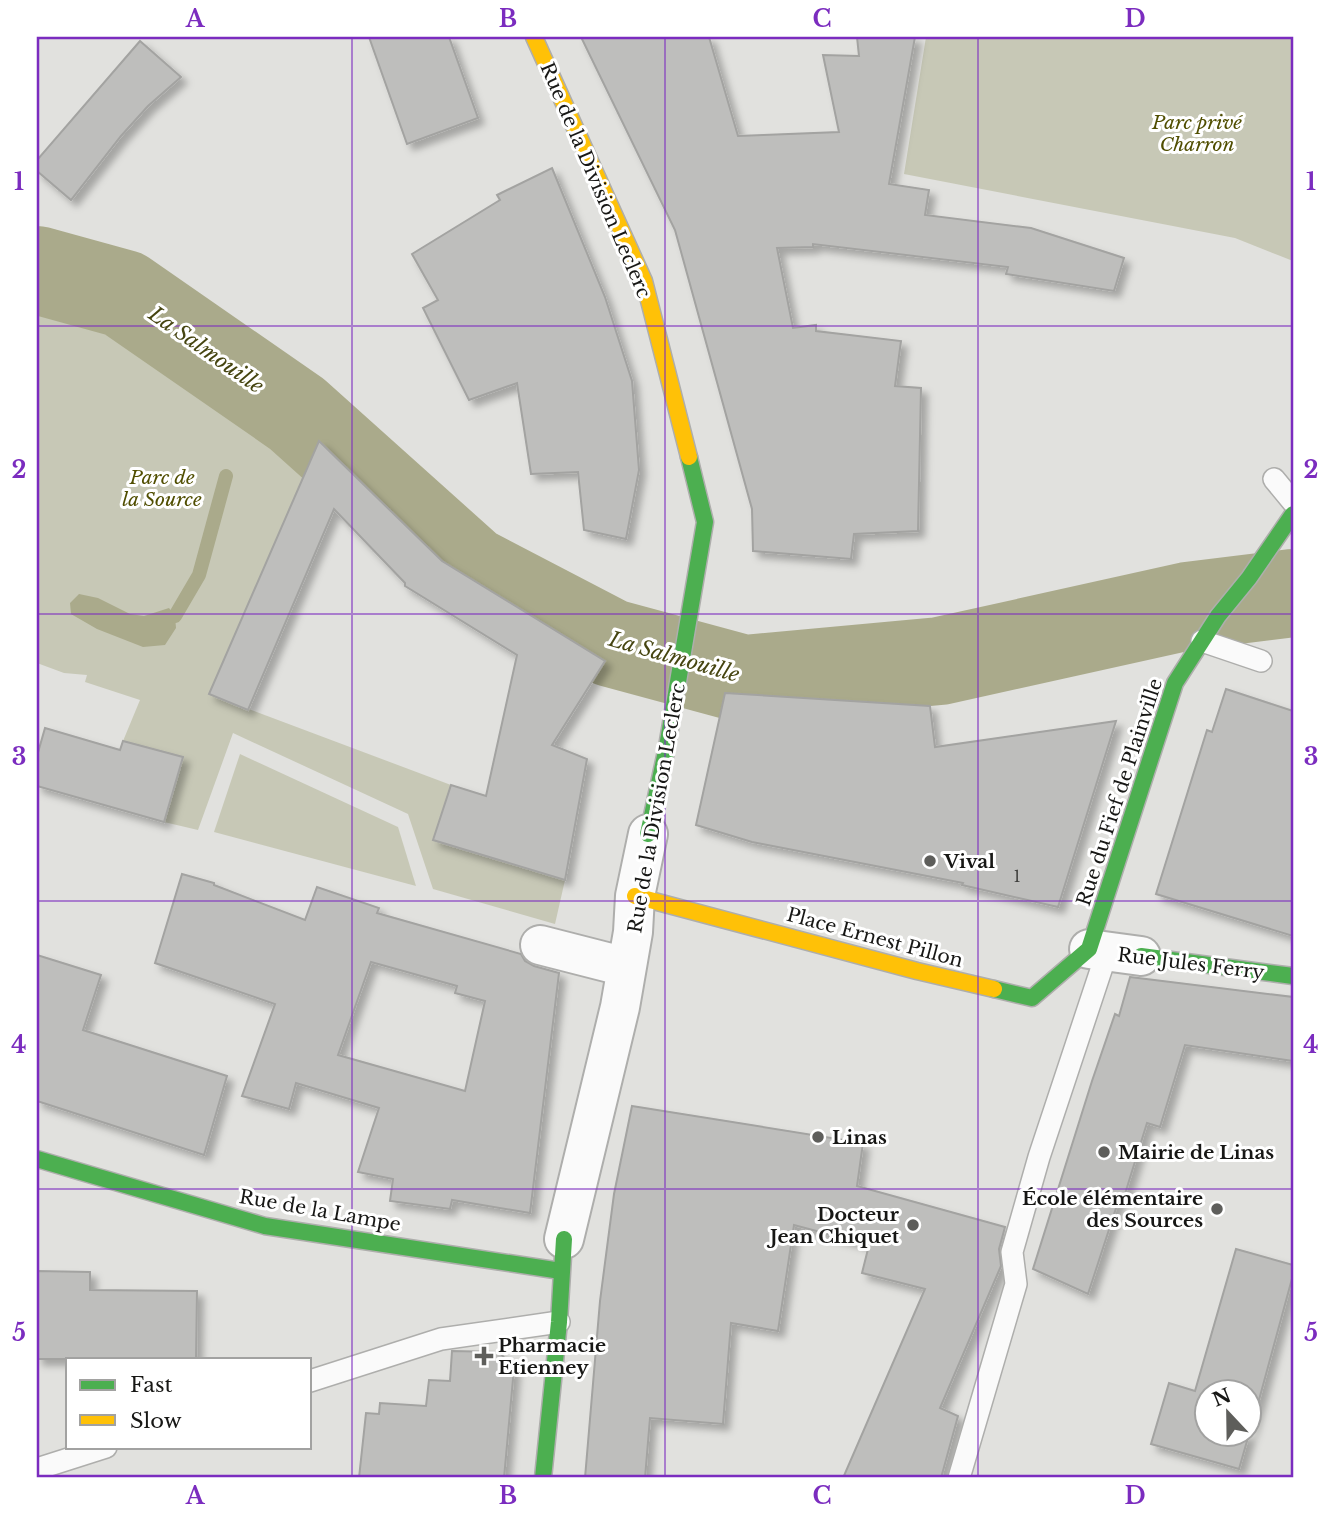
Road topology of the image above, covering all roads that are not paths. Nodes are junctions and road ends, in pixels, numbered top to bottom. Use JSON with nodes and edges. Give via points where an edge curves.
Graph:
{"nodes":[{"id":1,"x":534,"y":37,"type":"edge"},
{"id":2,"x":1274,"y":479,"type":"dead end"},
{"id":3,"x":1293,"y":502,"type":"edge"},
{"id":4,"x":1293,"y":514,"type":"edge"},
{"id":5,"x":1202,"y":641,"type":"junction"},
{"id":6,"x":1261,"y":660,"type":"dead end"},
{"id":7,"x":648,"y":834,"type":"joint"},
{"id":8,"x":635,"y":895,"type":"junction"},
{"id":9,"x":540,"y":944,"type":"dead end"},
{"id":10,"x":1112,"y":952,"type":"junction"},
{"id":11,"x":626,"y":967,"type":"junction"},
{"id":12,"x":1293,"y":976,"type":"edge"},
{"id":13,"x":37,"y":1159,"type":"edge"},
{"id":14,"x":562,"y":1255,"type":"junction"},
{"id":15,"x":559,"y":1322,"type":"junction"},
{"id":16,"x":312,"y":1380,"type":"edge"},
{"id":17,"x":103,"y":1448,"type":"edge"},
{"id":18,"x":37,"y":1469,"type":"edge"},
{"id":19,"x":543,"y":1478,"type":"edge"},
{"id":20,"x":959,"y":1478,"type":"edge"}],
"edges":[{"from":1,"to":7,"type":"street","name":"Rue de la Division Leclerc","via":[[644,281],[705,522]]},
{"from":2,"to":3,"type":"lane"},
{"from":4,"to":5,"type":"street","name":"Rue du Fief de Plainville"},
{"from":5,"to":6,"type":"lane"},
{"from":5,"to":10,"type":"street","name":"Rue du Fief de Plainville","via":[[1175,683]]},
{"from":7,"to":8,"type":"street","name":"Rue de la Division Leclerc"},
{"from":8,"to":10,"type":"street","name":"Place Ernest Pillon","via":[[1032,998]]},
{"from":8,"to":11,"type":"street","name":"Rue de la Division Leclerc"},
{"from":9,"to":11,"type":"street"},
{"from":10,"to":12,"type":"street","name":"Rue Jules Ferry"},
{"from":10,"to":20,"type":"lane","via":[[1039,1157],[1012,1251],[1016,1284]]},
{"from":11,"to":14,"type":"street","name":"Rue de la Division Leclerc"},
{"from":13,"to":14,"type":"street","name":"Rue de la Lampe","via":[[265,1226]]},
{"from":14,"to":15,"type":"street","name":"Rue de la Division Leclerc"},
{"from":15,"to":16,"type":"lane","via":[[441,1339]]},
{"from":15,"to":19,"type":"street","name":"Rue de la Division Leclerc"},
{"from":17,"to":18,"type":"lane"}]}
